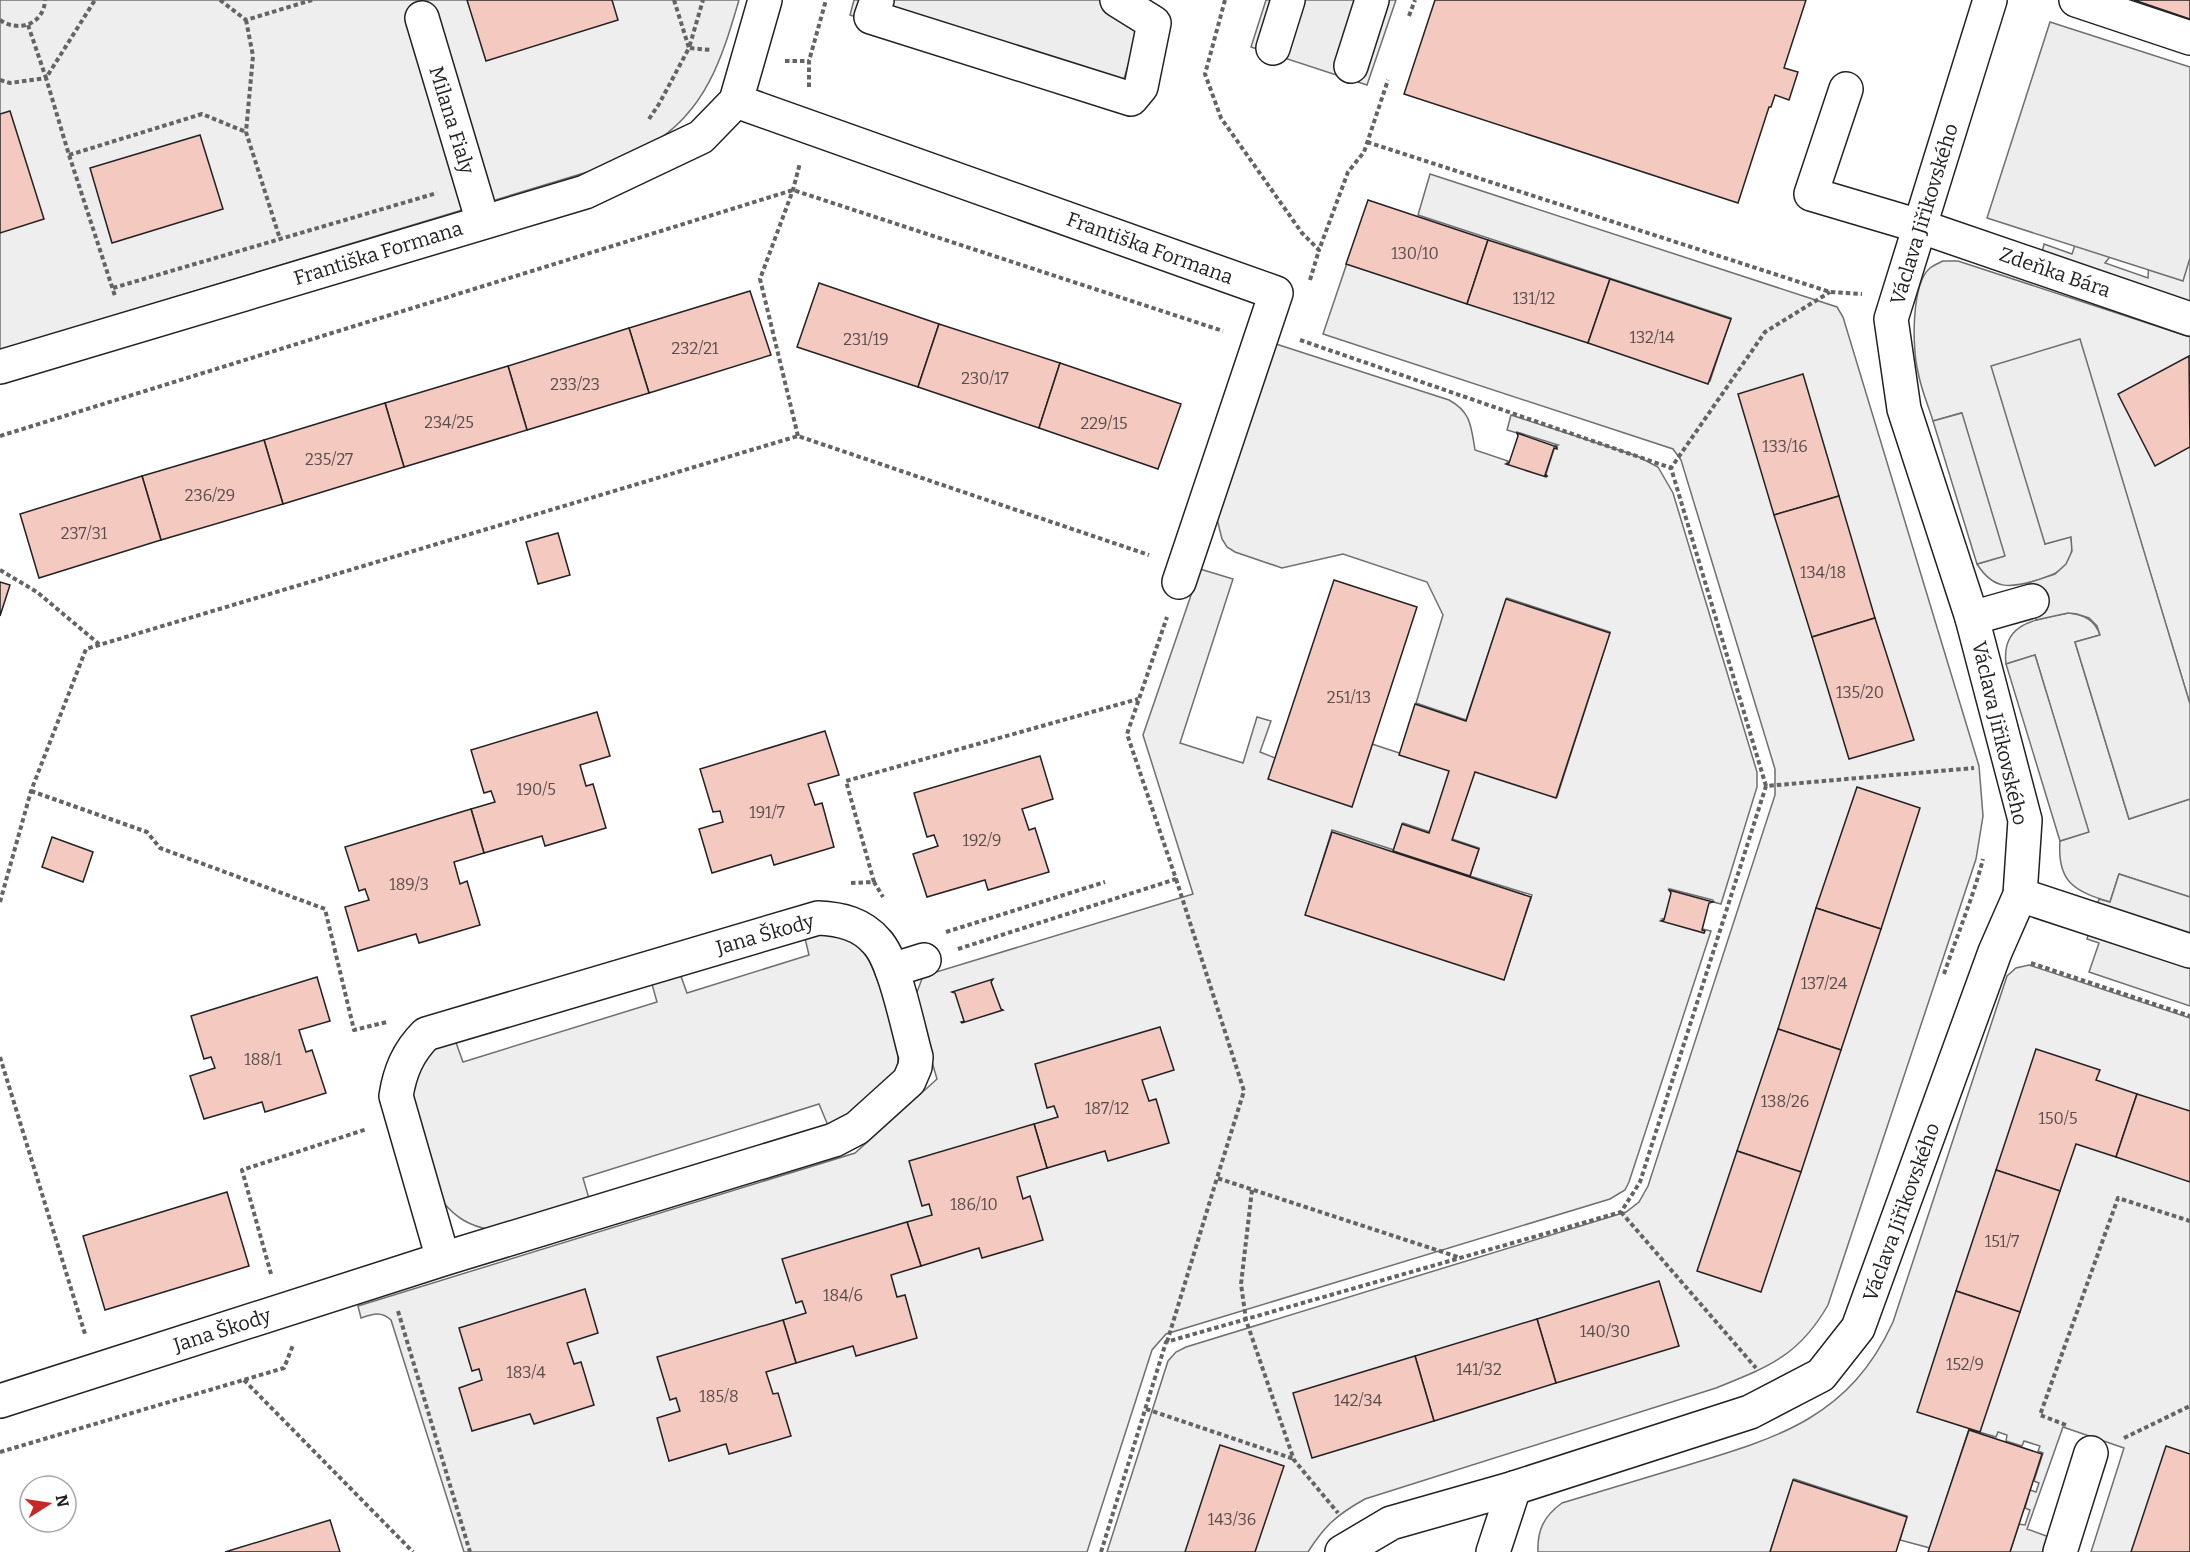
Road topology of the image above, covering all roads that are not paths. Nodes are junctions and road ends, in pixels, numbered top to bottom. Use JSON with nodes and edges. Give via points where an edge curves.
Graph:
{"nodes":[{"id":1,"x":765,"y":0,"type":"edge"},
{"id":2,"x":877,"y":0,"type":"edge"},
{"id":3,"x":1118,"y":0,"type":"edge"},
{"id":4,"x":1288,"y":0,"type":"edge"},
{"id":5,"x":1372,"y":0,"type":"edge"},
{"id":6,"x":1990,"y":0,"type":"edge"},
{"id":7,"x":2076,"y":0,"type":"edge"},
{"id":8,"x":422,"y":18,"type":"dead end"},
{"id":9,"x":2190,"y":38,"type":"edge"},
{"id":10,"x":1273,"y":48,"type":"dead end"},
{"id":11,"x":1351,"y":66,"type":"dead end"},
{"id":12,"x":1846,"y":89,"type":"dead end"},
{"id":13,"x":736,"y":100,"type":"junction"},
{"id":14,"x":483,"y":222,"type":"junction"},
{"id":15,"x":1919,"y":226,"type":"junction"},
{"id":16,"x":2190,"y":319,"type":"edge"},
{"id":17,"x":0,"y":367,"type":"edge"},
{"id":18,"x":1181,"y":574,"type":"road end"},
{"id":19,"x":2032,"y":601,"type":"dead end"},
{"id":20,"x":1972,"y":618,"type":"junction"},
{"id":21,"x":2020,"y":895,"type":"junction"},
{"id":22,"x":932,"y":947,"type":"road end"},
{"id":23,"x":2190,"y":951,"type":"edge"},
{"id":24,"x":892,"y":970,"type":"junction"},
{"id":25,"x":443,"y":1260,"type":"junction"},
{"id":26,"x":0,"y":1401,"type":"edge"},
{"id":27,"x":2093,"y":1441,"type":"road end"},
{"id":28,"x":1514,"y":1488,"type":"junction"},
{"id":29,"x":1342,"y":1552,"type":"edge"},
{"id":30,"x":1492,"y":1552,"type":"edge"},
{"id":31,"x":2060,"y":1552,"type":"edge"}],
"edges":[{"from":1,"to":13,"type":"street","name":"Františka Formana"},
{"from":2,"to":3,"type":"street","via":[[871,17],[1131,99],[1141,87],[1154,23]]},
{"from":4,"to":10,"type":"street"},
{"from":5,"to":11,"type":"street"},
{"from":6,"to":15,"type":"street","name":"Václava Jiřikovského"},
{"from":7,"to":9,"type":"street"},
{"from":8,"to":14,"type":"street","name":"Milana Fialy"},
{"from":12,"to":15,"type":"street","name":"Zdeňka Bára","via":[[1811,194]]},
{"from":13,"to":14,"type":"street","name":"Františka Formana","via":[[701,137],[585,192]]},
{"from":13,"to":18,"type":"street","name":"Františka Formana","via":[[1276,293]]},
{"from":14,"to":17,"type":"street","name":"Františka Formana"},
{"from":15,"to":16,"type":"street","name":"Zdeňka Bára"},
{"from":15,"to":20,"type":"street","name":"Václava Jiřikovského","via":[[1892,319],[1899,375],[1904,409]]},
{"from":19,"to":20,"type":"street"},
{"from":20,"to":21,"type":"street","name":"Václava Jiřikovského","via":[[2025,820]]},
{"from":21,"to":23,"type":"street"},
{"from":21,"to":28,"type":"street","name":"Václava Jiřikovského","via":[[1995,952],[1858,1328],[1821,1374],[1750,1412]]},
{"from":22,"to":24,"type":"street"},
{"from":24,"to":25,"type":"street","name":"Jana Škody","via":[[916,1057],[915,1067],[909,1081],[848,1135]]},
{"from":24,"to":25,"type":"street","name":"Jana Škody","via":[[878,942],[854,924],[818,918],[426,1034],[405,1062],[396,1096]]},
{"from":25,"to":26,"type":"street","name":"Jana Škody"},
{"from":27,"to":31,"type":"street"},
{"from":28,"to":29,"type":"street","name":"Václava Jiřikovského","via":[[1392,1523]]},
{"from":28,"to":30,"type":"street"}]}
